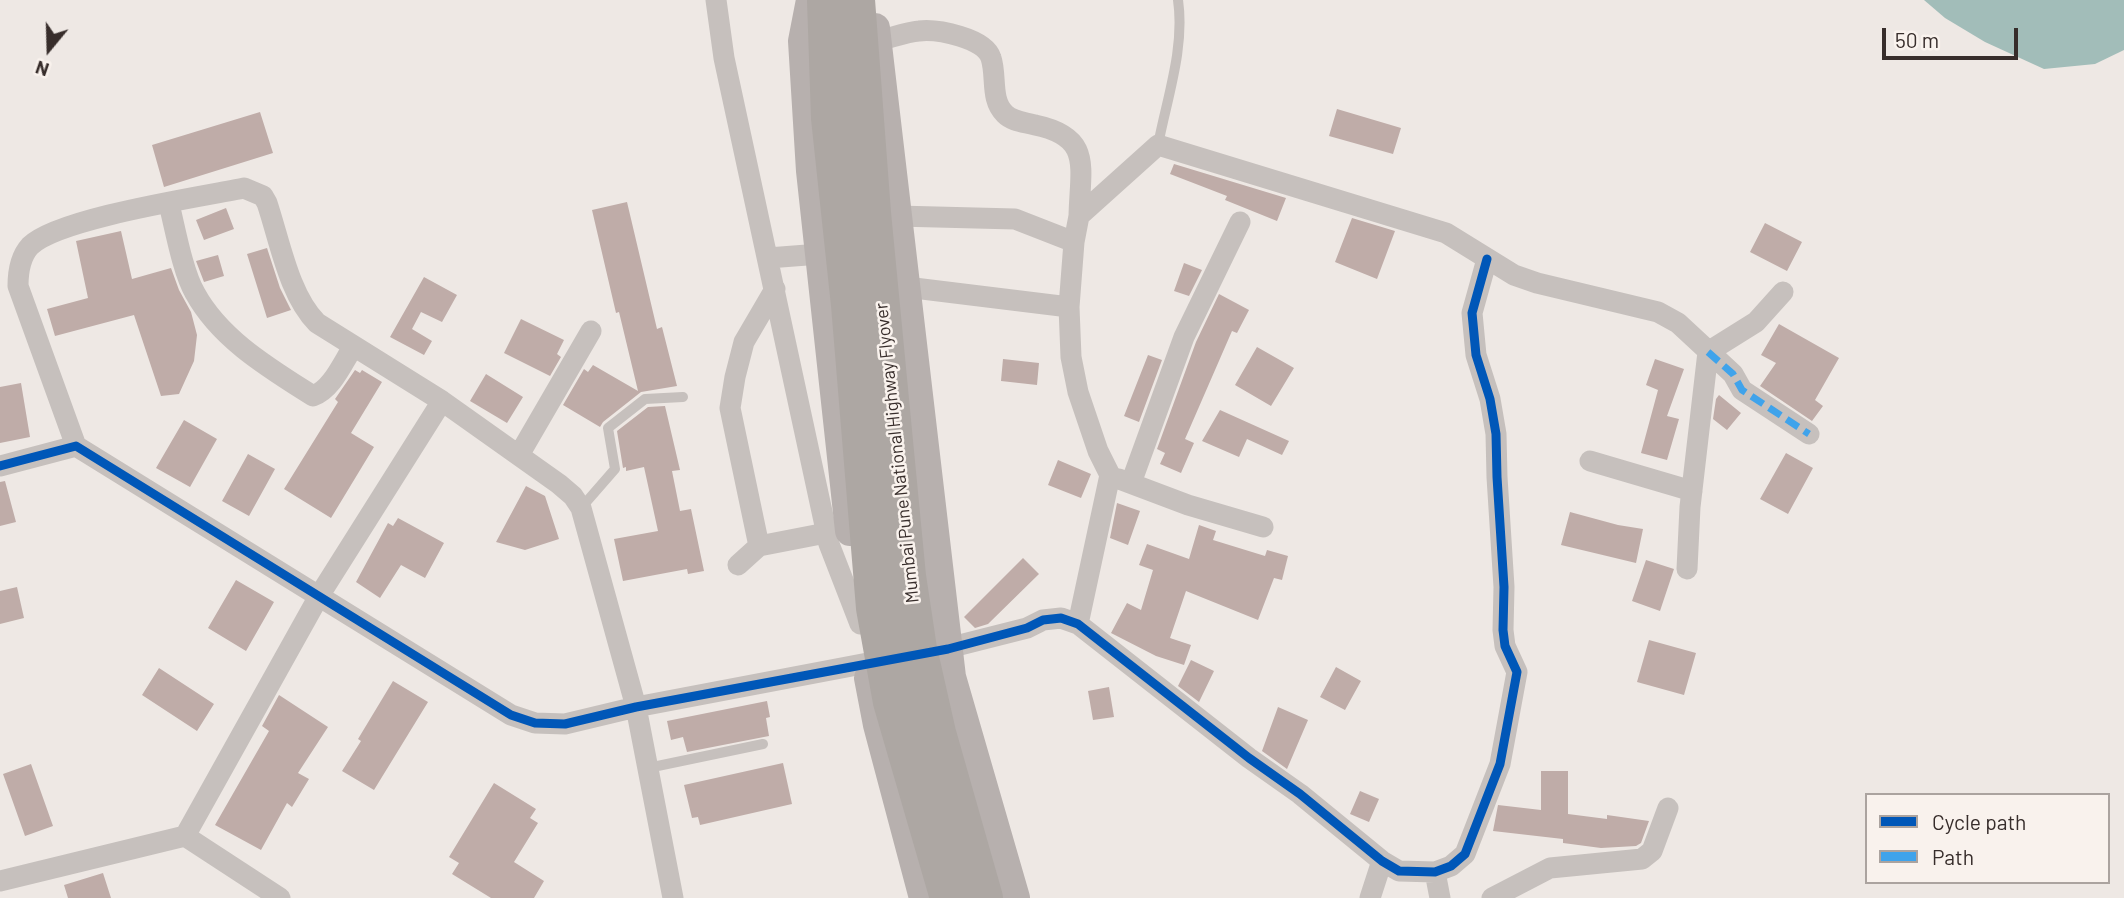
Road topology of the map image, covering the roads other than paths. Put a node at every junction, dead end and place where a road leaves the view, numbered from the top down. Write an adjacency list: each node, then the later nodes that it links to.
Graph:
1 (716, 0): 15 (street)
2 (811, 0): 14 (main road)
3 (826, 0): 59 (highway, Mumbai Pune National Highway Flyover, bridge)
4 (856, 0): 54 (highway, Mumbai Pune National Highway Flyover, bridge)
5 (870, 0): 7 (main road)
6 (1178, 0): 8 (lane)
7 (877, 41): 10 (main road); 11 (street)
8 (1158, 145): 11 (street); 16 (street)
9 (169, 204): 22 (street); 22 (street); 27 (street)
10 (897, 216): 13 (street); 17 (main road)
11 (1079, 216): 13 (street)
12 (1240, 222): 32 (street)
13 (1074, 242): 20 (street)
14 (820, 254): 15 (street); 41 (main road)
15 (768, 258): 18 (street)
16 (1487, 259): 23 (street); 51 (street)
17 (906, 286): 20 (street); 43 (main road)
18 (775, 289): 36 (street); 37 (street)
19 (1783, 292): 23 (street)
20 (1069, 307): 31 (street)
21 (591, 331): 28 (street)
22 (353, 347): 25 (street)
23 (1708, 352): 26 (street); 33 (street)
24 (683, 397): 34 (lane)
25 (442, 401): 28 (street); 40 (street)
26 (1810, 434)
27 (76, 446): 30 (street); 40 (street)
28 (519, 456): 34 (street)
29 (1590, 461): 33 (street)
30 (0, 466)
31 (1110, 475): 32 (street); 42 (street)
32 (1131, 484): 35 (street)
33 (1692, 491): 39 (street)
34 (581, 509): 45 (street)
35 (1263, 527)
36 (827, 533): 37 (street); 41 (street)
37 (760, 546): 38 (street)
38 (737, 565)
39 (1687, 569)
40 (319, 596): 45 (street); 49 (street)
41 (860, 624): 44 (main road)
42 (1078, 624): 43 (street); 50 (street)
43 (948, 649): 44 (street); 54 (main road)
44 (866, 662): 45 (street); 58 (main road)
45 (636, 707): 47 (street)
46 (763, 744): 47 (lane)
47 (648, 768): 57 (street)
48 (1668, 808): 62 (street)
49 (185, 836): 52 (street); 56 (street)
50 (1382, 861): 51 (street); 60 (street)
51 (1435, 872): 61 (street)
52 (0, 881)
53 (0, 891): 55 (street)
54 (1011, 896)
55 (2, 898)
56 (280, 898)
57 (673, 898)
58 (924, 898)
59 (948, 898)
60 (1370, 898)
61 (1440, 898)
62 (1492, 898)

